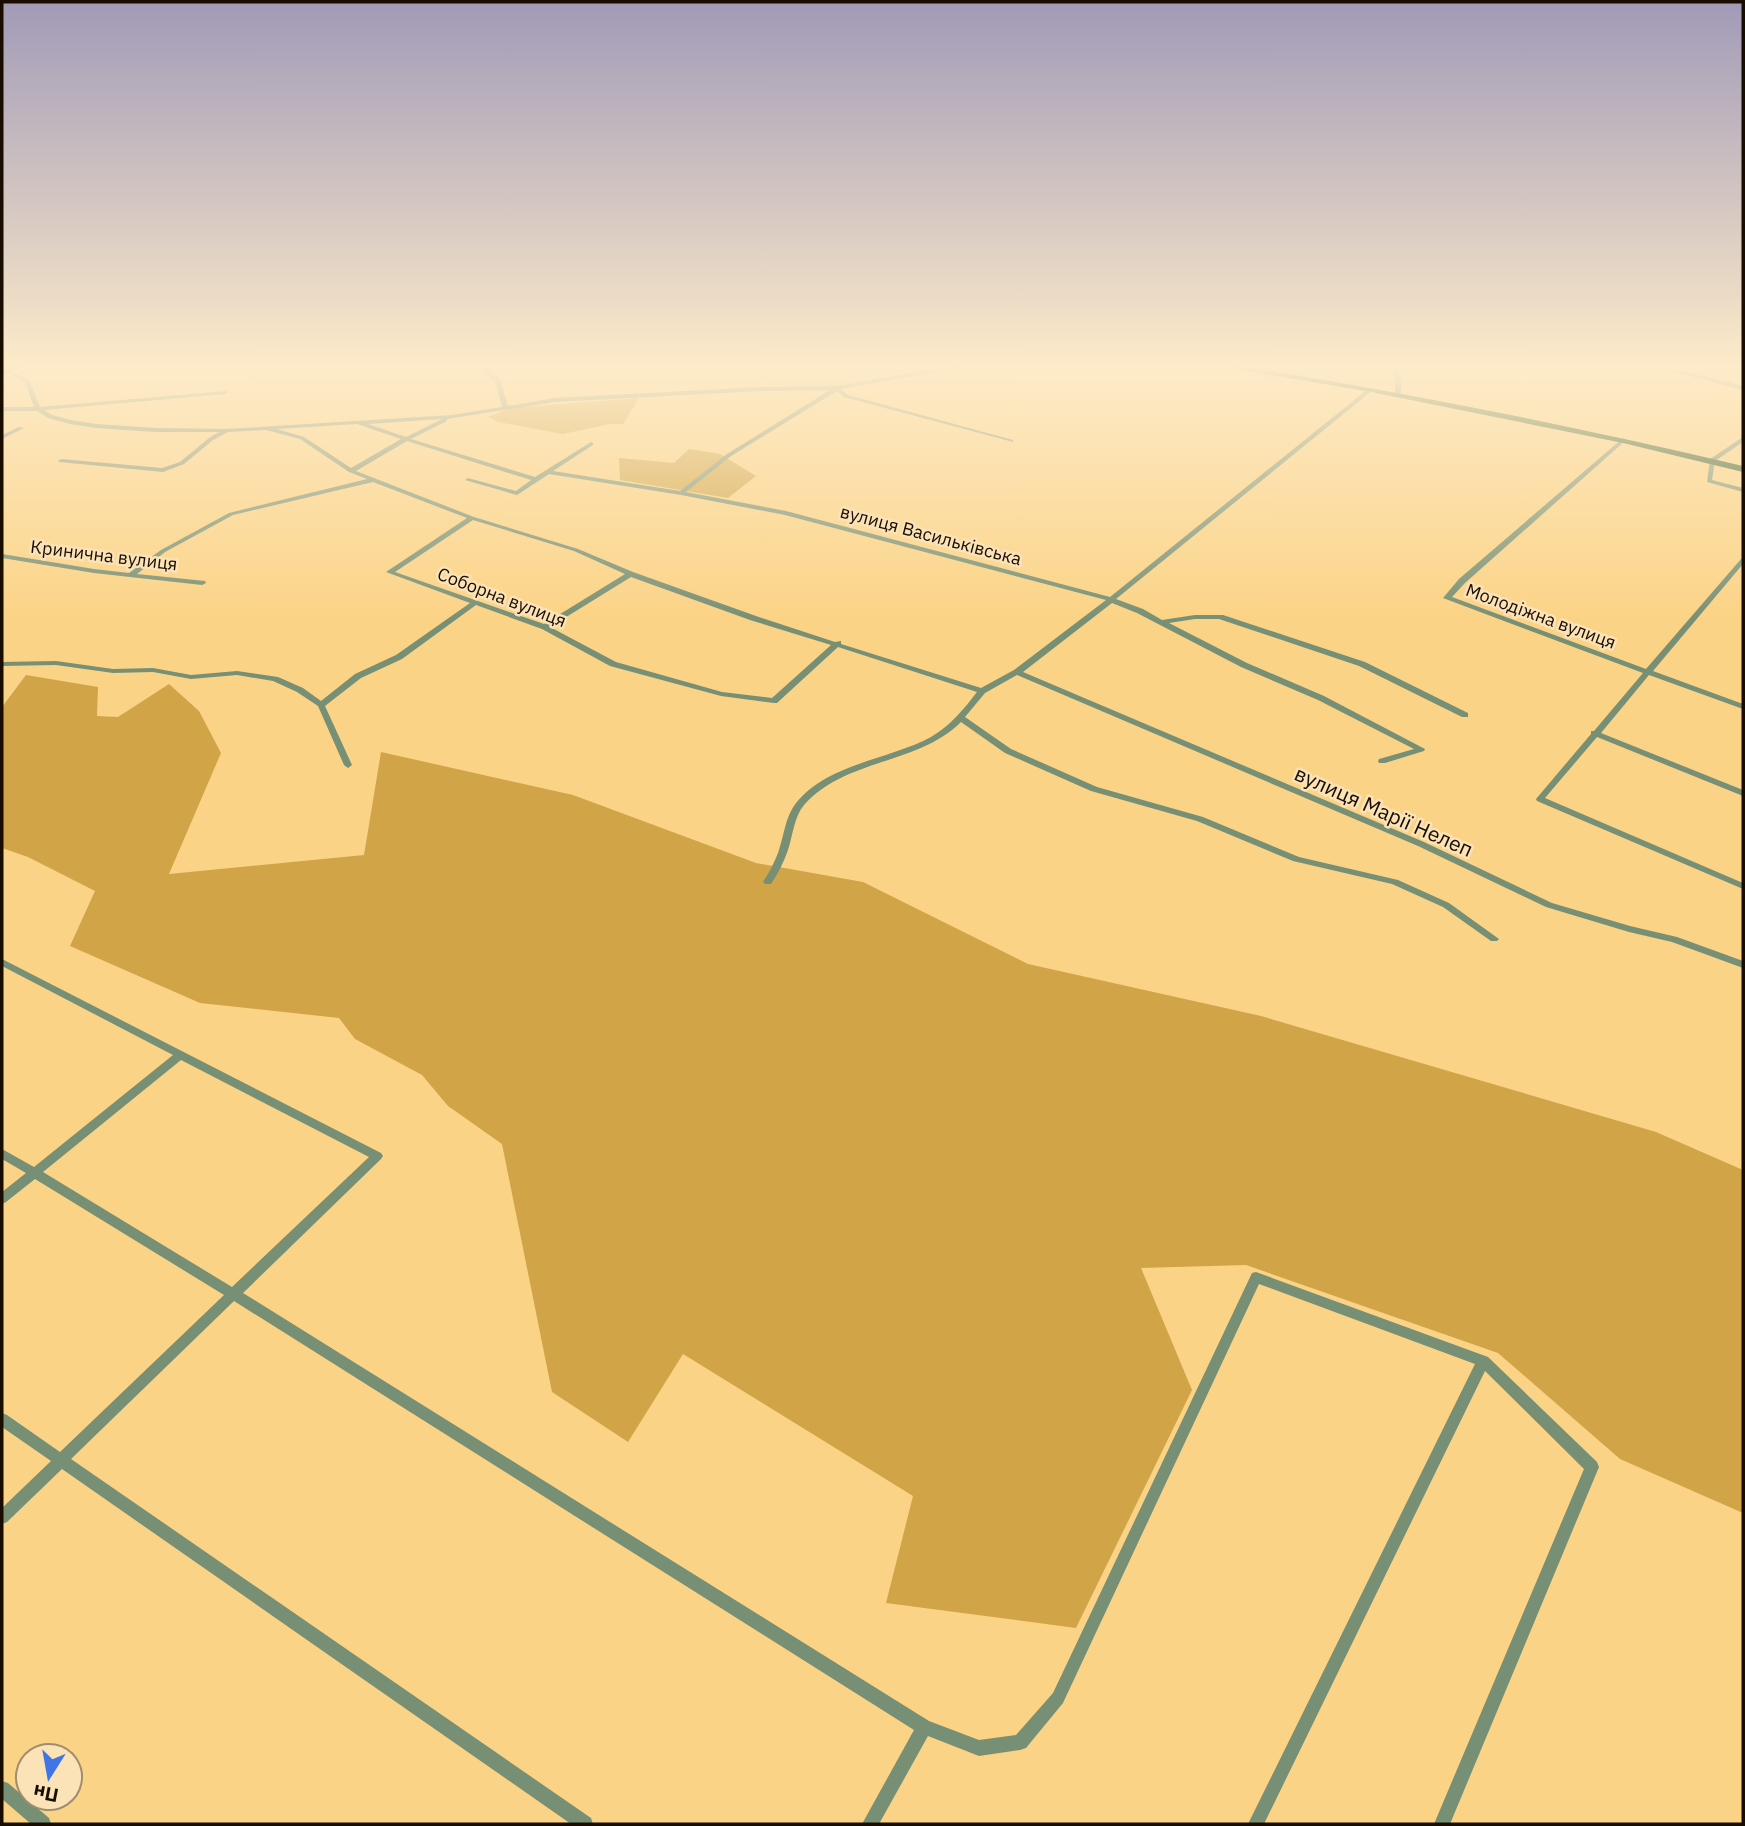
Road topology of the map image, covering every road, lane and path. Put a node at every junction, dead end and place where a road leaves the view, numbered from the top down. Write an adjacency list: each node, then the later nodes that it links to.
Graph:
1 (197, 450): 12 (street)
2 (320, 450): 14 (street)
3 (387, 450): 14 (street)
4 (442, 450): 18 (street)
5 (582, 450): 15 (street)
6 (737, 450): 20 (street)
7 (1295, 450): 27 (street)
8 (1611, 450): 34 (street, Молодіжна вулиця)
9 (1668, 450): 11 (main road)
10 (1726, 450): 11 (street)
11 (1712, 460): 13 (main road); 19 (street)
12 (61, 461)
13 (1743, 469)
14 (351, 471): 16 (street)
15 (550, 472): 18 (street); 20 (street, вулиця Васильківська)
16 (373, 480): 21 (street); 25 (street)
17 (468, 480): 18 (street)
18 (536, 480)
19 (1743, 490)
20 (681, 494): 27 (street, вулиця Васильківська)
21 (472, 518): 24 (street); 28 (street, Соборна вулиця)
22 (2, 556): 25 (street, Кринична вулиця)
23 (1743, 560): 34 (street)
24 (630, 574): 30 (street); 31 (street)
25 (131, 575): 26 (street, Кринична вулиця)
26 (202, 583)
27 (1109, 599): 29 (street, вулиця Васильківська); 33 (street)
28 (476, 602): 30 (street, Соборна вулиця); 36 (street)
29 (1162, 622): 38 (street); 41 (street, вулиця Васильківська)
30 (545, 627): 31 (street, Соборна вулиця)
31 (838, 643): 35 (street)
32 (2, 664): 36 (street)
33 (1017, 672): 35 (street); 48 (street, вулиця Марії Нелеп)
34 (1649, 672): 37 (street); 40 (street)
35 (982, 691): 39 (street)
36 (321, 705): 42 (street)
37 (1743, 707)
38 (1465, 715)
39 (961, 718): 44 (street); 46 (street)
40 (1594, 733): 43 (street); 45 (street)
41 (1382, 761)
42 (348, 765)
43 (1743, 793)
44 (768, 883)
45 (1743, 886)
46 (1494, 939)
47 (2, 962): 49 (street)
48 (1743, 965)
49 (181, 1054): 51 (street); 53 (street)
50 (2, 1153): 51 (street)
51 (34, 1173): 52 (street); 53 (street)
52 (2, 1199)
53 (233, 1294): 56 (street); 58 (street)
54 (1483, 1361): 58 (street); 63 (street); 64 (street)
55 (2, 1419): 56 (street)
56 (62, 1460): 57 (street); 61 (street)
57 (2, 1517)
58 (924, 1727): 62 (street)
59 (2, 1789): 60 (street)
60 (43, 1824)
61 (585, 1824)
62 (870, 1824)
63 (1256, 1824)
64 (1442, 1824)

